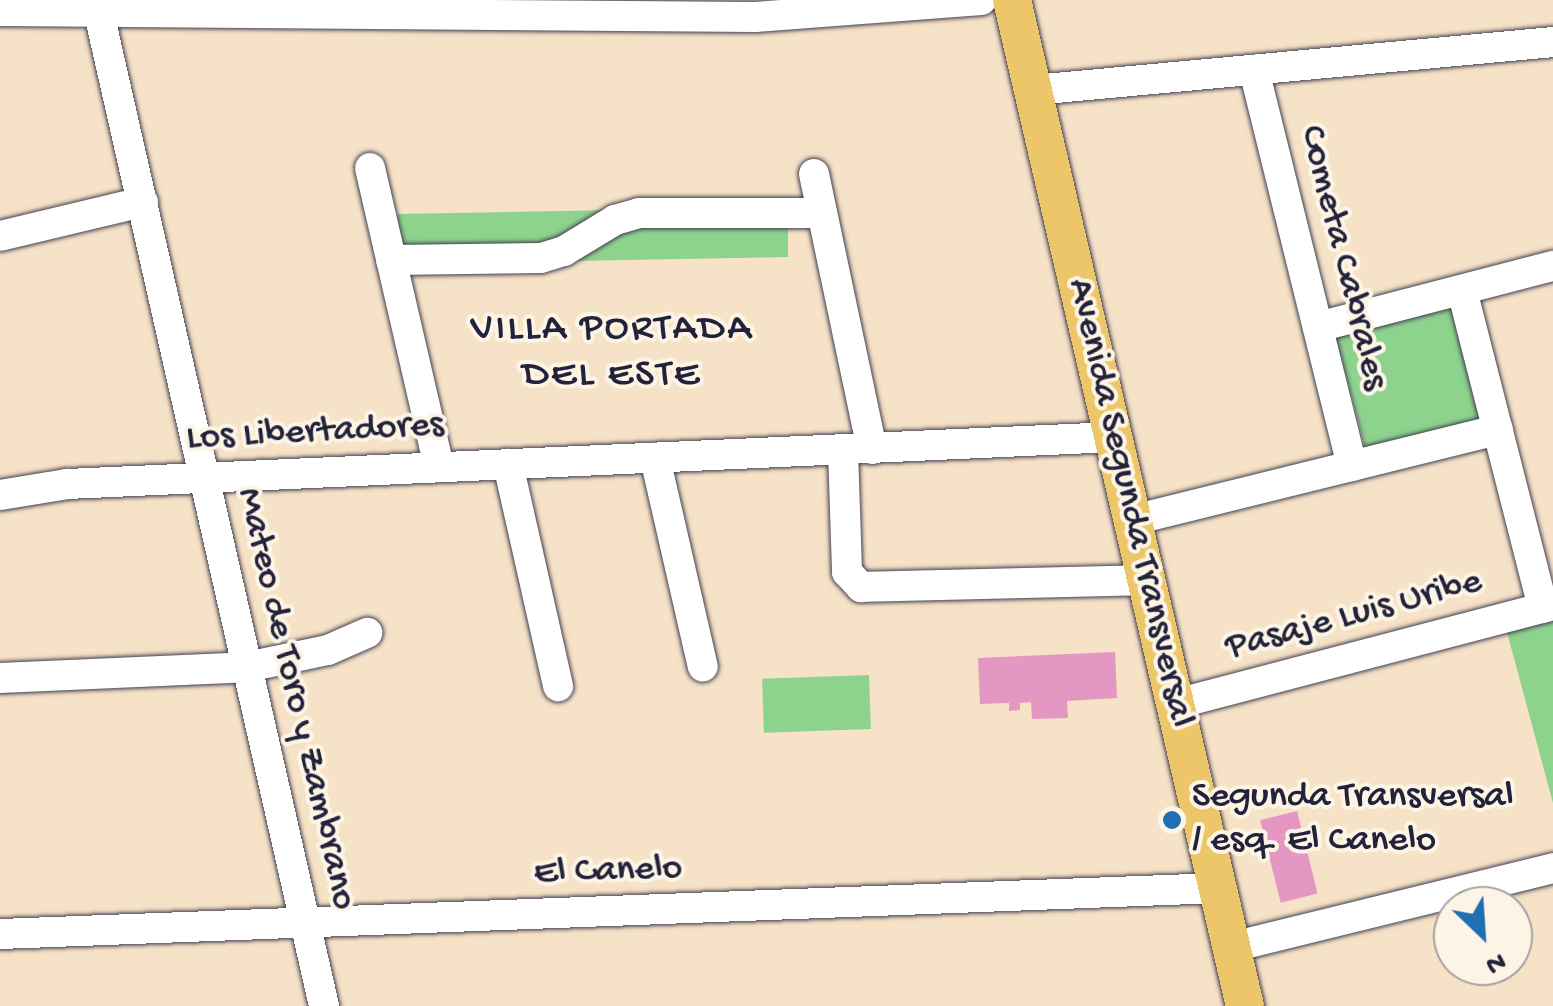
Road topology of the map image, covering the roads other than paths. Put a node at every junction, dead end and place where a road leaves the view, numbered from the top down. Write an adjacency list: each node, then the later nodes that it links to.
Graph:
1 (982, 0): 5 (street)
2 (1012, 0): 9 (main road, Avenida Segunda Transversal)
3 (98, 5): 4 (street); 6 (street); 12 (street, Mateo de Toro y Zambrano)
4 (300, 7): 5 (street)
5 (791, 8)
6 (0, 11)
7 (1553, 42): 8 (street)
8 (1254, 70): 9 (street); 18 (street, Cometa Cabrales)
9 (1034, 90): 20 (main road, Avenida Segunda Transversal)
10 (370, 168): 15 (street)
11 (814, 174): 13 (street)
12 (143, 202): 14 (street); 26 (street, Mateo de Toro y Zambrano)
13 (822, 214): 15 (street); 21 (street)
14 (0, 236)
15 (391, 260): 25 (street)
16 (1553, 266): 17 (street)
17 (1462, 290): 18 (street); 19 (street)
18 (1318, 326): 24 (street, Cometa Cabrales)
19 (1498, 430): 24 (street); 30 (street)
20 (1114, 437): 21 (street, Los Libertadores); 28 (main road, Avenida Segunda Transversal)
21 (857, 450): 22 (street, Los Libertadores); 29 (street)
22 (655, 458): 23 (street, Los Libertadores); 33 (street)
23 (508, 464): 25 (street, Los Libertadores); 35 (street)
24 (1352, 466): 28 (street)
25 (439, 467): 26 (street, Los Libertadores)
26 (203, 478): 27 (street, Los Libertadores); 32 (street, Mateo de Toro y Zambrano)
27 (0, 495)
28 (1134, 520): 29 (main road, Avenida Segunda Transversal)
29 (1147, 580): 36 (main road, Avenida Segunda Transversal)
30 (1548, 607): 36 (street, Pasaje Luis Uribe)
31 (368, 633): 32 (street)
32 (247, 667): 34 (street); 39 (street, Mateo de Toro y Zambrano)
33 (703, 667)
34 (0, 678)
35 (558, 686)
36 (1176, 704): 38 (main road, Avenida Segunda Transversal)
37 (1553, 868): 41 (street)
38 (1219, 888): 39 (street, El Canelo); 41 (main road, Avenida Segunda Transversal)
39 (305, 923): 40 (street, El Canelo); 42 (street, Mateo de Toro y Zambrano)
40 (0, 934)
41 (1232, 948): 43 (main road, Avenida Segunda Transversal)
42 (324, 1006)
43 (1245, 1006)

